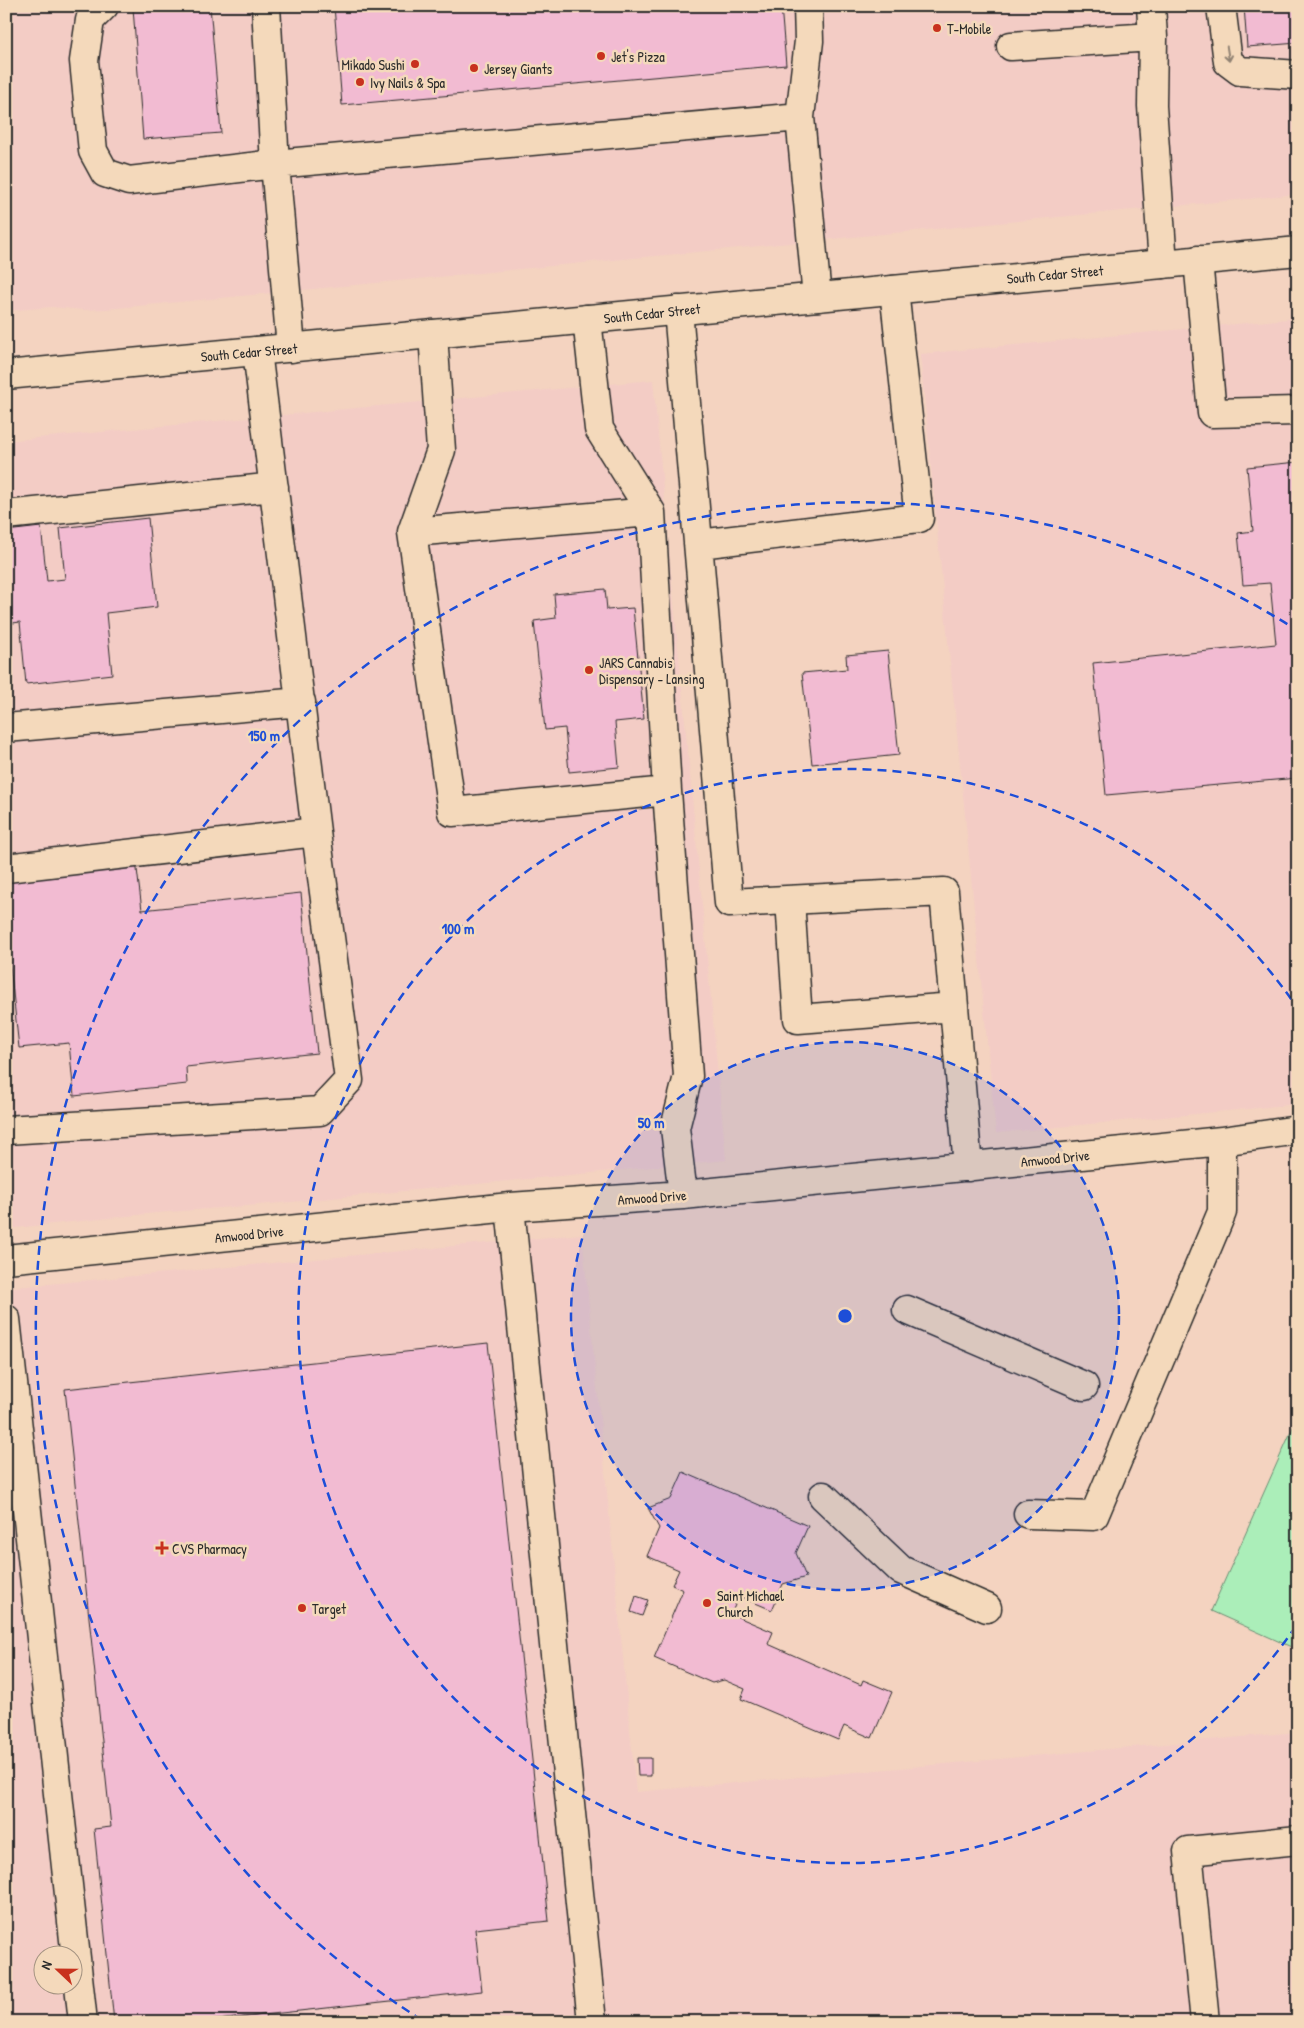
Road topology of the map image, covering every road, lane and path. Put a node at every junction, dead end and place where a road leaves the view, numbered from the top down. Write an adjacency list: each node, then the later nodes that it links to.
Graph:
1 (104, 6): 10 (main road)
2 (266, 6): 10 (main road)
3 (808, 6): 9 (main road)
4 (1151, 6): 6 (main road)
5 (1221, 6): 8 (main road, one-way to 8)
6 (1153, 37): 7 (main road); 13 (main road)
7 (1011, 46)
8 (1298, 76)
9 (800, 117): 10 (main road); 15 (main road)
10 (275, 164): 19 (main road)
11 (1298, 251): 12 (main road, South Cedar Street)
12 (1198, 260): 13 (main road, South Cedar Street); 22 (main road)
13 (1162, 264): 14 (main road, South Cedar Street)
14 (894, 290): 15 (main road, South Cedar Street); 27 (main road)
15 (816, 297): 16 (main road, South Cedar Street)
16 (678, 310): 17 (main road, South Cedar Street); 27 (main road)
17 (587, 319): 18 (main road, South Cedar Street); 24 (main road)
18 (433, 334): 19 (main road, South Cedar Street); 26 (main road)
19 (291, 348): 20 (main road, South Cedar Street)
20 (256, 351): 21 (main road, South Cedar Street); 23 (main road)
21 (6, 375)
22 (1298, 411)
23 (274, 487): 25 (main road); 28 (main road)
24 (651, 512): 26 (main road); 30 (main road)
25 (6, 515)
26 (412, 532): 30 (main road)
27 (698, 544): 33 (main road)
28 (301, 702): 29 (main road); 31 (main road)
29 (6, 728)
30 (667, 791): 39 (main road)
31 (316, 832): 32 (main road); 35 (main road)
32 (6, 868)
33 (790, 900): 34 (main road); 34 (main road)
34 (954, 1007): 38 (main road)
35 (6, 1130)
36 (1298, 1130): 37 (main road, Amwood Drive)
37 (1222, 1141): 38 (main road, Amwood Drive); 46 (main road)
38 (968, 1167): 39 (main road, Amwood Drive)
39 (683, 1195): 40 (main road, Amwood Drive)
40 (510, 1207): 41 (main road, Amwood Drive); 50 (main road)
41 (6, 1258)
42 (907, 1310): 44 (main road)
43 (6, 1319): 49 (main road)
44 (1084, 1386)
45 (823, 1496): 47 (main road)
46 (1028, 1514)
47 (988, 1608)
48 (1298, 1840): 51 (main road)
49 (83, 2022)
50 (592, 2022)
51 (1205, 2022)

